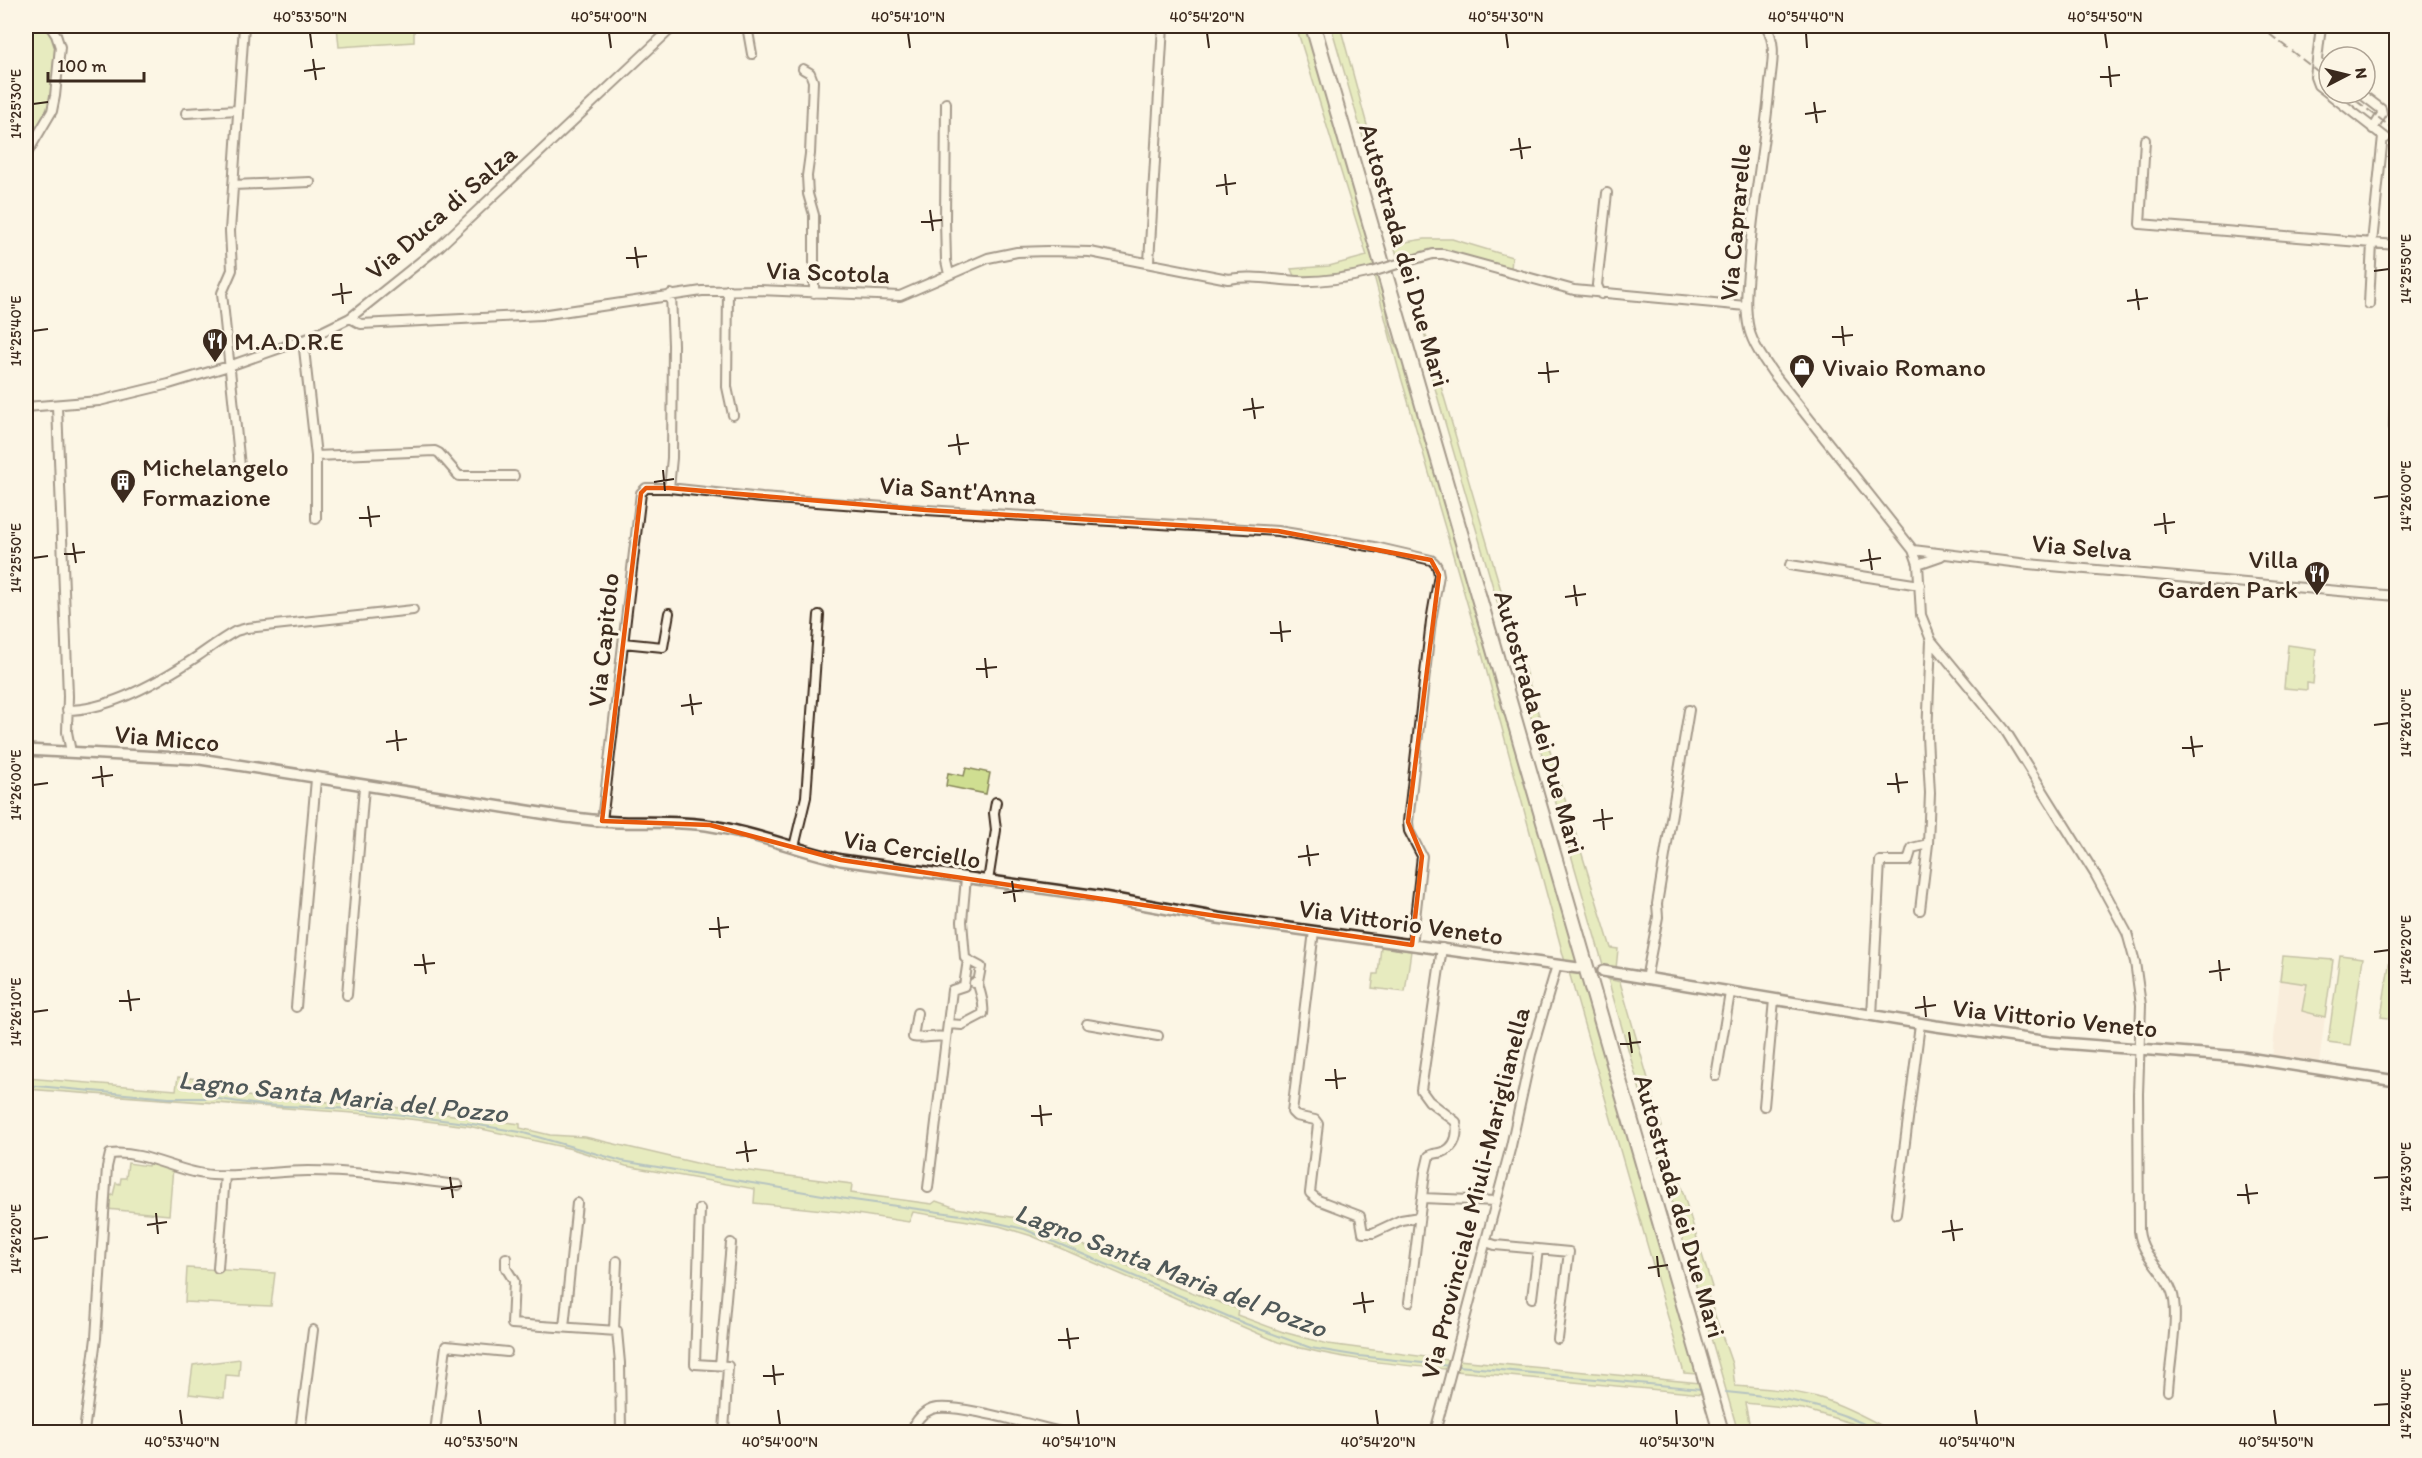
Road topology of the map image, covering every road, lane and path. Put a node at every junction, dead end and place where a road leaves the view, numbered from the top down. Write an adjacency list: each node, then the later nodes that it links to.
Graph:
1 (50, 26): 22 (street)
2 (244, 26): 18 (street)
3 (674, 26): 36 (street, Via Duca di Salza)
4 (747, 26): 11 (street)
5 (1163, 26): 28 (street)
6 (1313, 26): 131 (highway, Autostrada dei Due Mari)
7 (1322, 26): 132 (highway, Autostrada dei Due Mari)
8 (1766, 26): 35 (street, Via Caprarelle)
9 (2321, 26): 10 (street)
10 (2319, 45)
11 (752, 54)
12 (2317, 62): 14 (street)
13 (803, 69): 31 (street)
14 (2317, 82)
15 (946, 103): 29 (street)
16 (2343, 105): 20 (street)
17 (2376, 105): 20 (street)
18 (238, 110): 19 (street); 24 (street)
19 (186, 112)
20 (2373, 129): 26 (street)
21 (2145, 140): 26 (street)
22 (26, 155)
23 (310, 182): 24 (street)
24 (233, 185): 38 (street)
25 (1607, 193): 33 (street)
26 (2372, 243): 27 (street); 34 (street)
27 (2397, 245)
28 (1149, 262): 29 (street, Via Scotola); 33 (street, Via Scotola, bridge)
29 (949, 274): 31 (street, Via Scotola)
30 (728, 290): 31 (street, Via Scotola); 32 (street, Via Scotola); 42 (street)
31 (814, 293)
32 (671, 294): 36 (street, Via Scotola); 47 (street)
33 (1601, 294): 35 (street, Via Scotola)
34 (2369, 304)
35 (1746, 306): 49 (street, Via Caprarelle)
36 (350, 318): 37 (street, Via Duca di Salza)
37 (303, 340): 38 (street, Via Duca di Salza); 44 (street)
38 (229, 366): 40 (street, Via Duca di Salza); 45 (street)
39 (2397, 379): 43 (street)
40 (57, 406): 41 (street, Via Duca di Salza); 60 (street)
41 (26, 407)
42 (733, 415)
43 (2394, 427)
44 (316, 456): 46 (street); 48 (street)
45 (240, 466)
46 (514, 476)
47 (669, 488): 59 (street, Via Capitolo); 75 (street, Via Sant'Anna)
48 (316, 519)
49 (1913, 550): 50 (street, Via Selva); 51 (street, Via Caprarelle)
50 (1943, 555): 51 (street, Via Selva); 54 (street, Via Selva)
51 (1918, 564): 53 (street, Via Caprarelle)
52 (1790, 565): 53 (street)
53 (1920, 585): 58 (street, Via Caprarelle)
54 (2397, 596)
55 (413, 610): 60 (street)
56 (669, 613): 59 (street)
57 (819, 615): 69 (street)
58 (1930, 640): 68 (street); 95 (street)
59 (623, 643): 67 (street, Via Capitolo)
60 (67, 710): 63 (street)
61 (1689, 710): 81 (street)
62 (26, 750): 63 (street, Via Micco)
63 (71, 752): 64 (street, Via Micco)
64 (316, 779): 65 (street, Via Micco); 87 (street)
65 (364, 787): 67 (street, Via Micco); 85 (street)
66 (996, 802): 71 (street)
67 (602, 821): 69 (street, Via Cerciello)
68 (1928, 844): 72 (street); 89 (street)
69 (794, 847): 70 (street, Via Cerciello)
70 (966, 878): 71 (street, Via Cerciello); 77 (street)
71 (988, 881): 73 (street, Via Cerciello)
72 (1920, 910)
73 (1218, 918): 74 (street, Via Vittorio Veneto)
74 (1314, 931): 75 (street, Via Vittorio Veneto); 107 (street)
75 (1412, 945): 76 (street, Via Vittorio Veneto)
76 (1442, 948): 78 (street, Via Vittorio Veneto); 102 (street)
77 (968, 960): 82 (street); 83 (street)
78 (1557, 965): 79 (street, Via Vittorio Veneto); 103 (street, Via Provinciale Miuli-Mariglianella)
79 (1578, 968)
80 (1603, 971): 81 (street, Via Vittorio Veneto)
81 (1646, 979): 84 (street, Via Vittorio Veneto)
82 (965, 981): 83 (street); 90 (street)
83 (978, 983): 90 (street)
84 (1730, 993): 86 (street, Via Vittorio Veneto); 96 (street)
85 (346, 995)
86 (1774, 1000): 89 (street, Via Vittorio Veneto); 98 (street)
87 (296, 1007)
88 (917, 1013): 94 (street)
89 (1872, 1016): 92 (street, Via Vittorio Veneto)
90 (948, 1024): 94 (street)
91 (1087, 1024): 93 (street)
92 (1920, 1024): 95 (street, Via Vittorio Veneto); 106 (street)
93 (1158, 1036)
94 (946, 1037): 101 (street)
95 (2139, 1050): 97 (street, Via Vittorio Veneto); 122 (street)
96 (1716, 1076)
97 (2397, 1081)
98 (1764, 1106)
99 (225, 1175): 100 (street); 113 (street); 123 (street)
100 (458, 1185)
101 (928, 1188)
102 (1422, 1198): 103 (street); 107 (street)
103 (1496, 1202): 108 (street, Via Provinciale Miuli-Mariglianella)
104 (577, 1203): 116 (street)
105 (700, 1209): 121 (street)
106 (1896, 1214)
107 (1419, 1217): 115 (street)
108 (1486, 1242): 110 (street); 130 (street, Via Provinciale Miuli-Mariglianella)
109 (731, 1243): 121 (street)
110 (1538, 1249): 114 (street); 119 (street)
111 (506, 1258): 116 (street)
112 (617, 1261): 118 (street)
113 (218, 1268)
114 (1532, 1298)
115 (1409, 1302)
116 (564, 1328): 118 (street)
117 (313, 1330): 124 (street)
118 (614, 1330): 126 (street)
119 (1558, 1339)
120 (507, 1352): 125 (street)
121 (720, 1365): 127 (street)
122 (2168, 1391)
123 (84, 1432)
124 (300, 1432)
125 (435, 1432)
126 (621, 1432)
127 (724, 1432)
128 (911, 1432): 129 (street)
129 (1060, 1432)
130 (1435, 1432)
131 (1720, 1432)
132 (1730, 1432)

